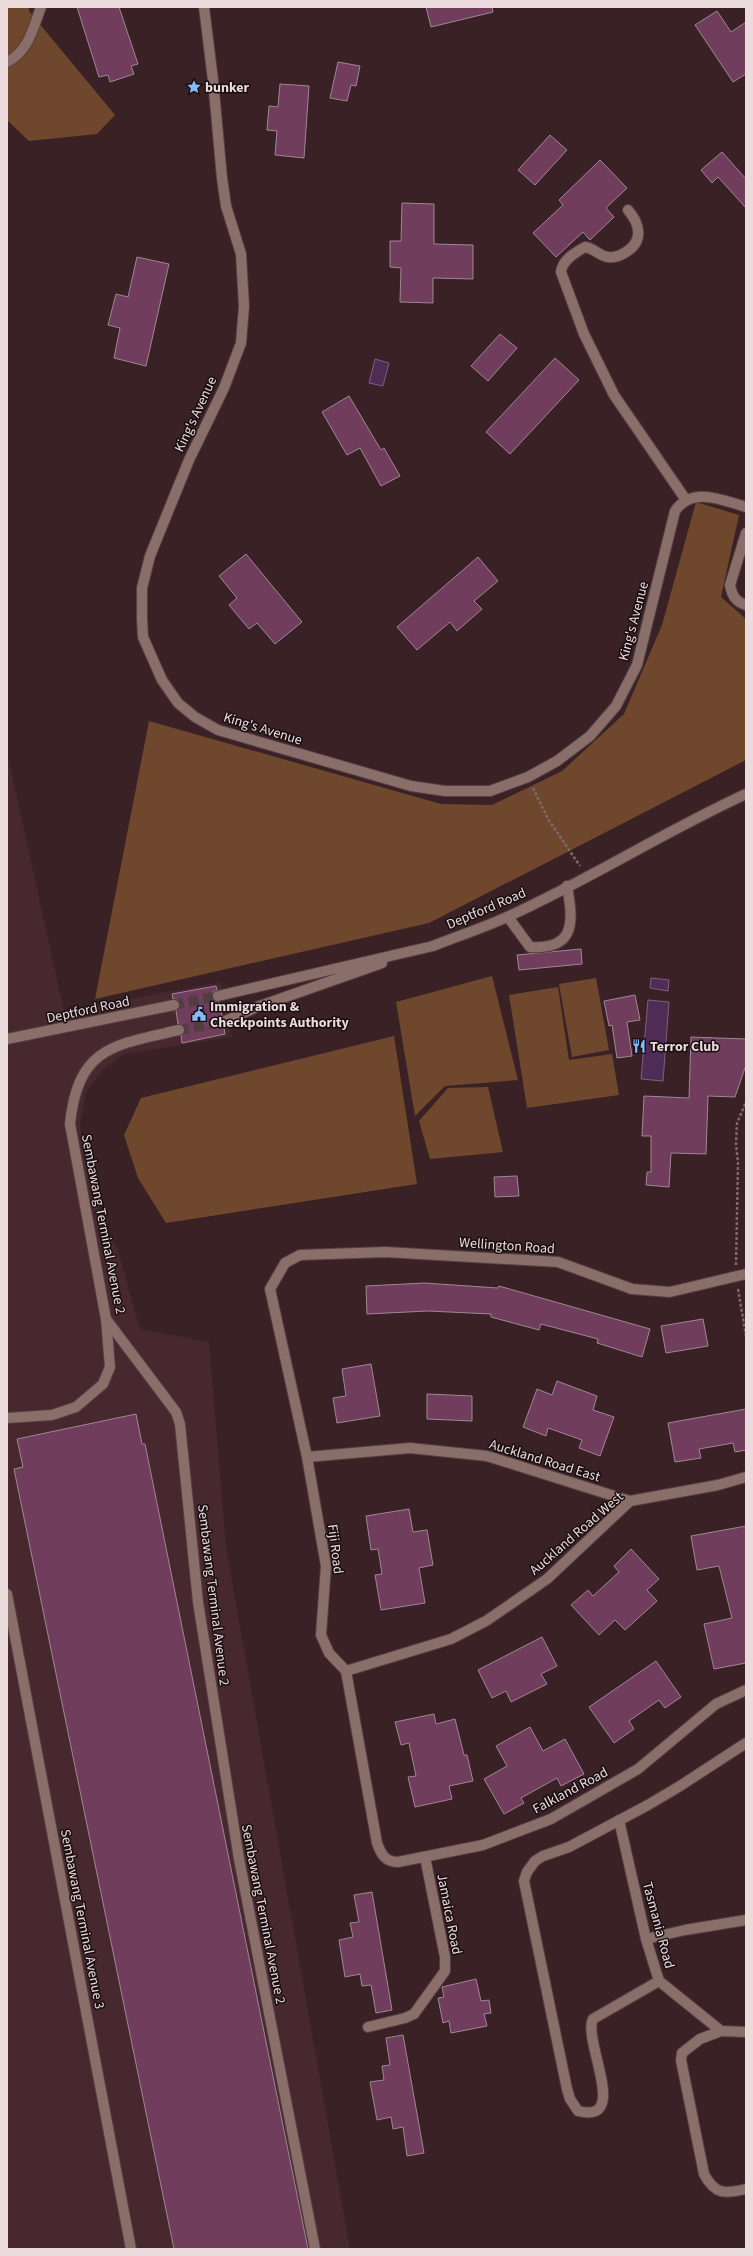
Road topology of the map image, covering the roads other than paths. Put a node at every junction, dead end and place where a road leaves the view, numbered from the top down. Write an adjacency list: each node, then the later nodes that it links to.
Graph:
1 (40, 7): 3 (street)
2 (204, 7): 5 (street, King's Avenue)
3 (7, 62)
4 (628, 210): 5 (street)
5 (686, 500): 6 (street)
6 (746, 507)
7 (746, 533): 8 (street)
8 (746, 605)
9 (746, 794): 10 (street, Deptford Road)
10 (567, 886): 11 (street, Deptford Road); 11 (street)
11 (508, 917): 12 (street, Deptford Road)
12 (437, 944): 13 (street, Deptford Road); 15 (street)
13 (218, 996)
14 (174, 1004): 17 (street, Deptford Road)
15 (223, 1022)
16 (179, 1030): 20 (street, Sembawang Terminal Avenue 2)
17 (7, 1039)
18 (285, 1263): 19 (street, Wellington Road); 22 (street, Fiji Road)
19 (746, 1274)
20 (106, 1319): 21 (street); 39 (street, Sembawang Terminal Avenue 2)
21 (7, 1418)
22 (307, 1458): 24 (street, Auckland Road East); 26 (street, Fiji Road)
23 (746, 1476): 24 (street, Auckland Road West)
24 (630, 1501): 26 (street, Auckland Road West)
25 (7, 1594): 38 (street, Sembawang Terminal Avenue 3)
26 (346, 1671): 30 (street, Falkland Road)
27 (746, 1690): 30 (street, Falkland Road)
28 (746, 1743): 29 (street)
29 (619, 1820): 32 (street, Tasmania Road); 33 (street)
30 (425, 1857): 34 (street, Jamaica Road)
31 (746, 1920): 32 (street)
32 (646, 1939): 33 (street, Tasmania Road)
33 (659, 1981): 35 (street, Tasmania Road)
34 (368, 2027)
35 (721, 2031): 36 (street); 37 (street)
36 (746, 2032)
37 (746, 2189)
38 (131, 2249)
39 (315, 2249)

